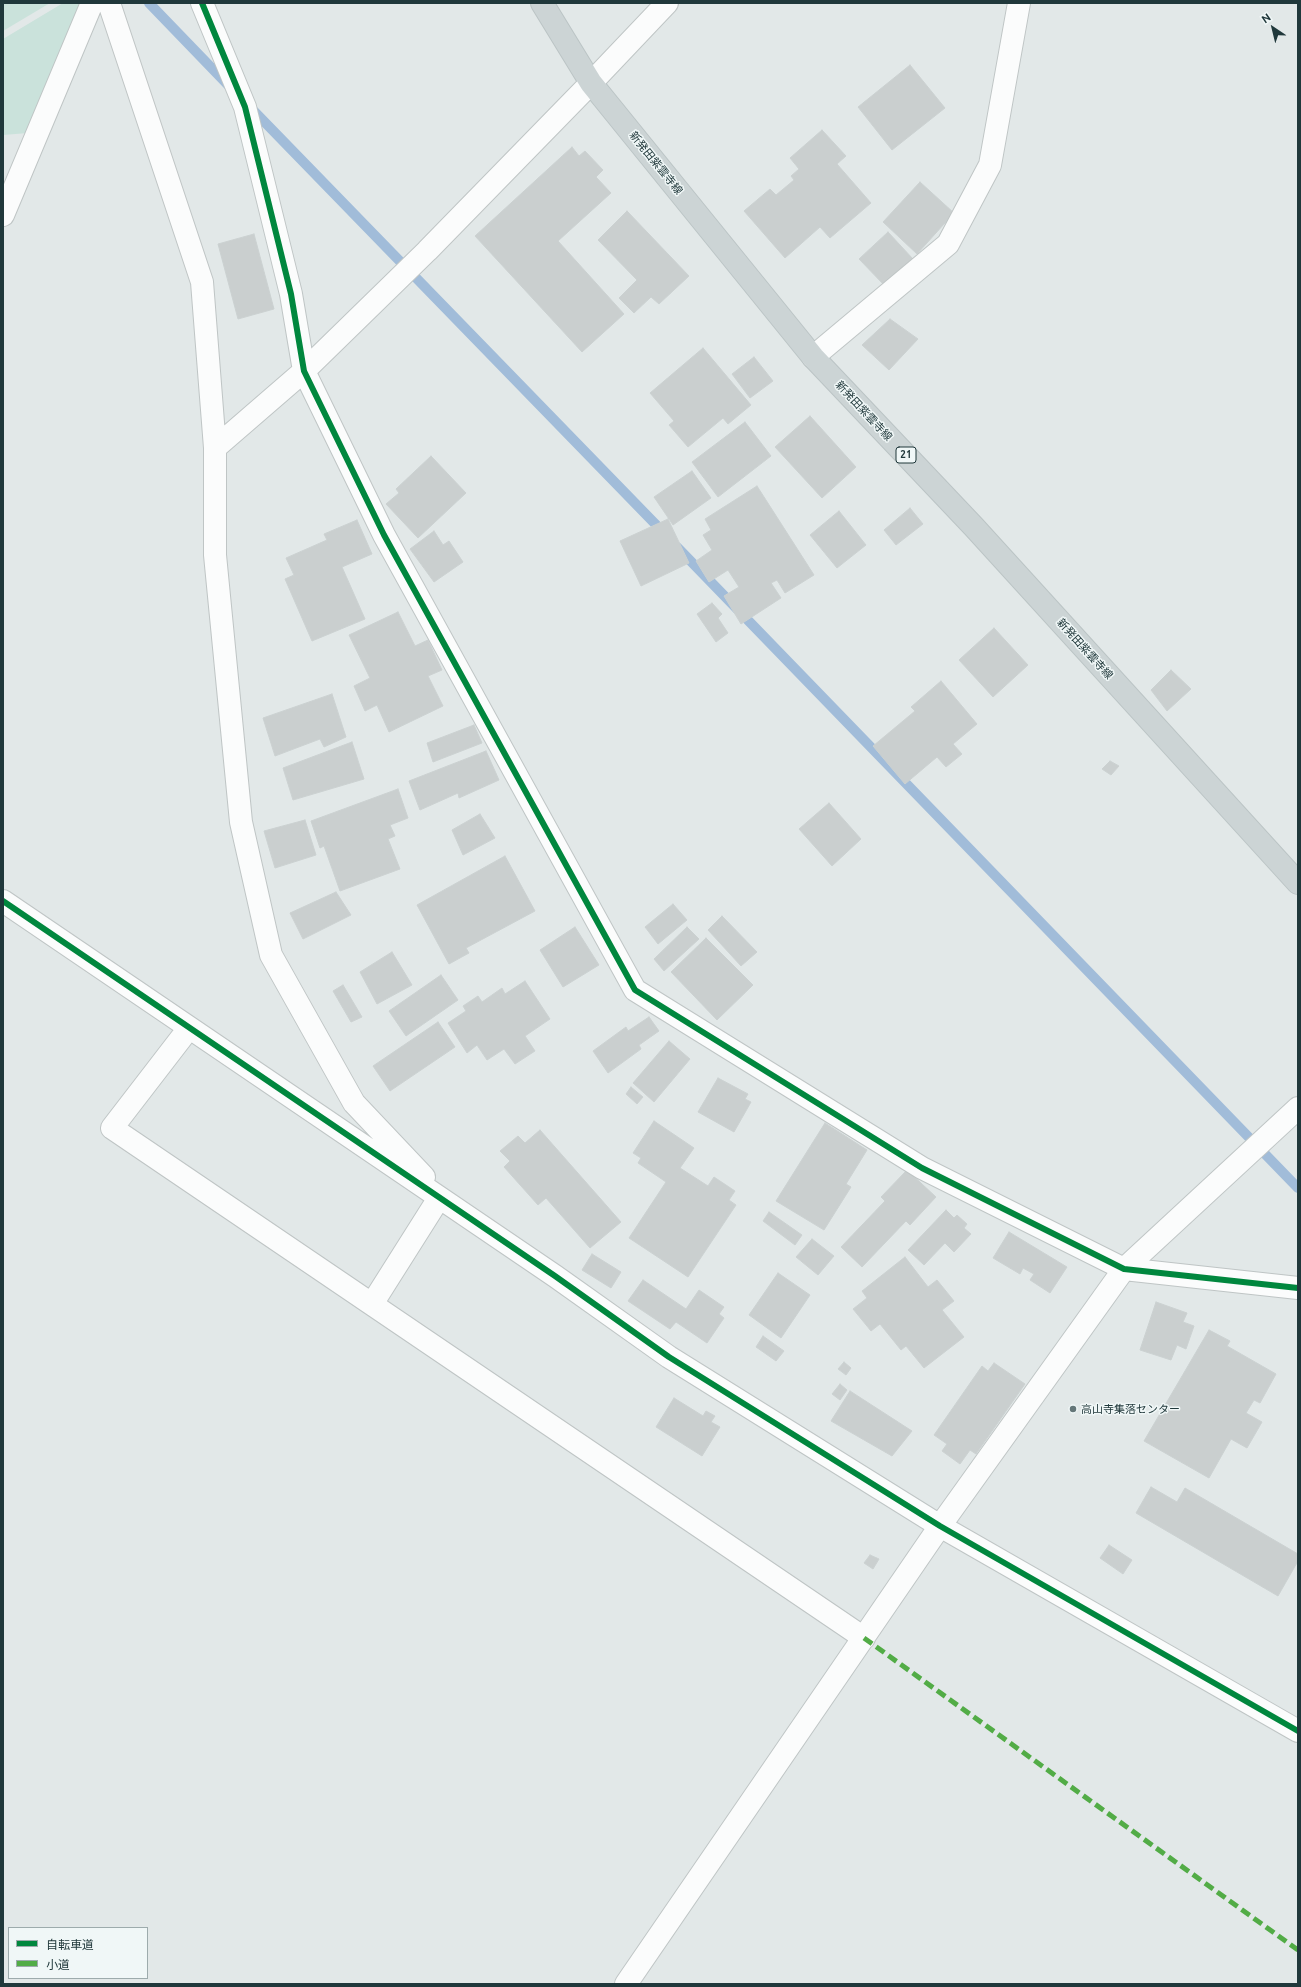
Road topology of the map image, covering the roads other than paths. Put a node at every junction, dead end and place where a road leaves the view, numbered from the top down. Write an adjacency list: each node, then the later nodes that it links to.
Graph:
1 (92, 3): 8 (street)
2 (109, 3): 11 (street)
3 (202, 3): 10 (street)
4 (542, 3): 7 (main road, 新発田紫雲寺線 / 21)
5 (667, 3): 7 (street)
6 (1019, 3): 9 (street)
7 (591, 84): 9 (main road, 新発田紫雲寺線 / 21); 10 (street)
8 (3, 215)
9 (813, 357): 12 (main road, 新発田紫雲寺線 / 21)
10 (304, 371): 11 (street); 17 (street)
11 (215, 448): 16 (street)
12 (1298, 884)
13 (3, 902): 14 (street)
14 (189, 1028): 16 (street); 19 (street)
15 (1298, 1108): 17 (street)
16 (446, 1203): 19 (street); 20 (street)
17 (1124, 1269): 18 (street); 20 (street)
18 (1298, 1288)
19 (372, 1304): 21 (street)
20 (940, 1526): 21 (street); 22 (street)
21 (864, 1638): 23 (street)
22 (1298, 1731)
23 (626, 1984)

